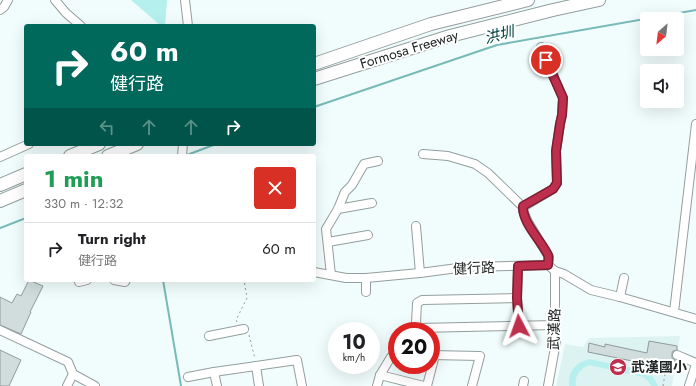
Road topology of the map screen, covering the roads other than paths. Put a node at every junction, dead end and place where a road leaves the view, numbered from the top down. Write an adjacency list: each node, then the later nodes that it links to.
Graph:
1 (8, 0): 6 (street)
2 (55, 0): 7 (street)
3 (185, 0): 8 (street)
4 (528, 0): 10 (highway, Formosa Freeway)
5 (599, 0): 11 (highway, Formosa Freeway)
6 (0, 10)
7 (80, 24)
8 (188, 24)
9 (541, 47): 26 (street)
10 (316, 63)
11 (316, 78)
12 (696, 124): 42 (street)
13 (25, 146): 19 (street)
14 (94, 146): 16 (highway)
15 (132, 146): 17 (highway)
16 (75, 154)
17 (113, 154)
18 (423, 154): 26 (street)
19 (0, 156)
20 (378, 161): 27 (street)
21 (24, 175): 22 (highway)
22 (0, 185)
23 (24, 191): 24 (highway)
24 (0, 201)
25 (372, 203): 27 (street)
26 (523, 206): 31 (street)
27 (338, 209): 30 (street)
28 (416, 226): 35 (street)
29 (368, 235): 30 (street)
30 (328, 242): 36 (street)
31 (548, 265): 32 (street, 健行路); 33 (street)
32 (518, 266): 35 (street, 健行路); 41 (street)
33 (555, 270): 40 (street); 44 (street, 武漢路)
34 (316, 272): 36 (street, 健行路)
35 (420, 273): 37 (street, 健行路)
36 (331, 275): 37 (street, 健行路)
37 (366, 278): 39 (street)
38 (624, 278): 40 (street)
39 (366, 292)
40 (620, 297): 42 (street)
41 (517, 298): 45 (street); 45 (street)
42 (674, 312): 43 (street)
43 (696, 319)
44 (555, 325): 45 (street); 68 (street, 武漢路)
45 (519, 326)
46 (244, 329): 48 (street)
47 (0, 330): 55 (street)
48 (209, 336)
49 (440, 355): 67 (street)
50 (677, 355): 52 (street)
51 (388, 362): 57 (street)
52 (696, 364): 69 (street)
53 (256, 366): 54 (street); 62 (street); 63 (street)
54 (214, 372): 58 (street); 61 (street)
55 (73, 374): 59 (street); 60 (street)
56 (429, 374): 66 (street)
57 (380, 375): 64 (street); 65 (street)
58 (188, 377)
59 (67, 386)
60 (95, 386)
61 (217, 386)
62 (259, 386)
63 (302, 386)
64 (377, 386)
65 (424, 386)
66 (427, 386)
67 (472, 386)
68 (548, 386)
69 (689, 386)

